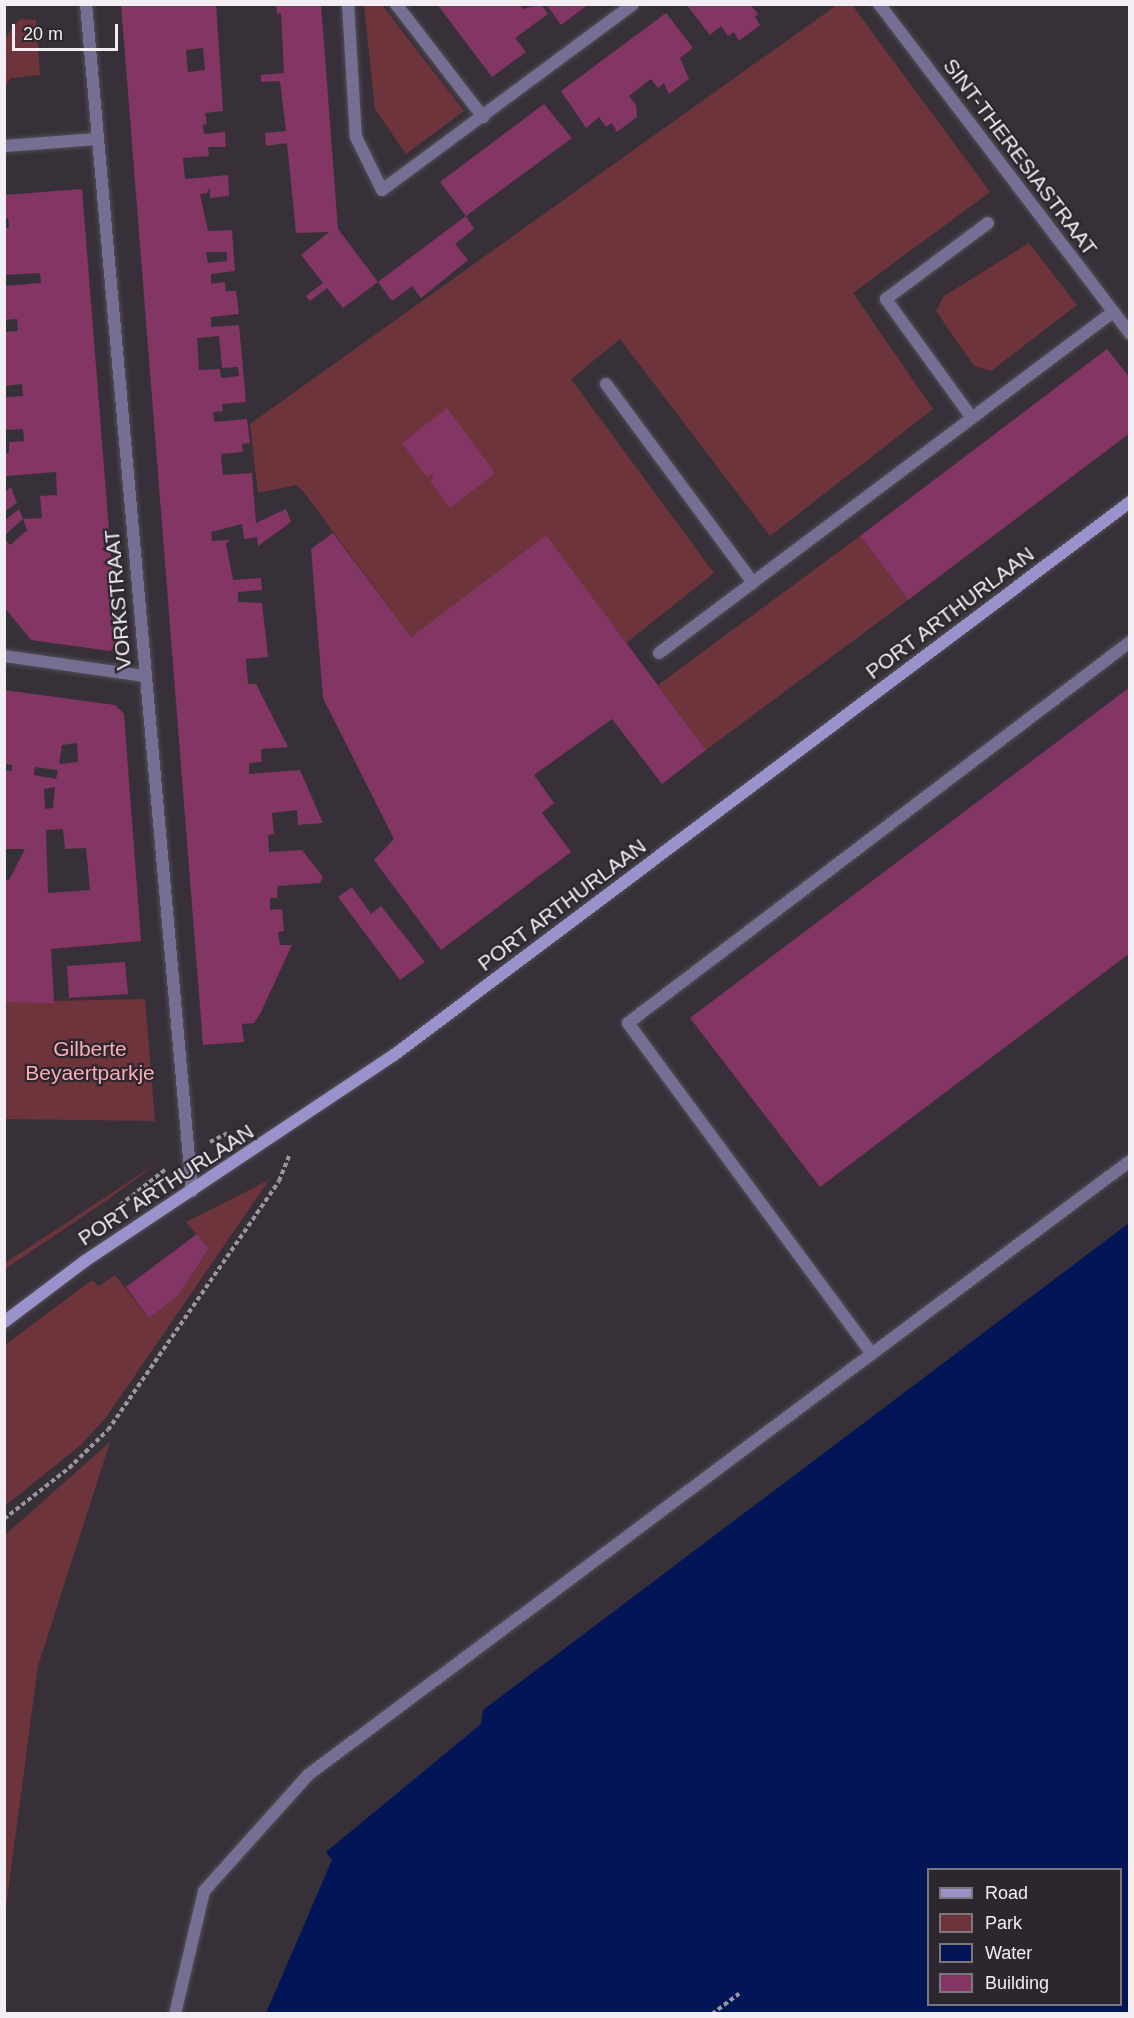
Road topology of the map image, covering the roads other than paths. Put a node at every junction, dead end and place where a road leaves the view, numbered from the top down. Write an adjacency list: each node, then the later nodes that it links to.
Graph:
1 (86, 4): 7 (street, VORKSTRAAT)
2 (348, 4): 6 (street)
3 (396, 4): 6 (street)
4 (633, 4): 6 (street)
5 (879, 4): 10 (street, SINT-THERESIASTRAAT)
6 (483, 117)
7 (98, 140): 8 (street); 19 (street, VORKSTRAAT)
8 (4, 146)
9 (988, 223): 13 (street)
10 (1113, 312): 11 (street, SINT-THERESIASTRAAT); 13 (street)
11 (1130, 334)
12 (606, 384): 15 (street)
13 (972, 418): 15 (street)
14 (1130, 502): 21 (main road, PORT ARTHURLAAN)
15 (753, 583): 17 (street)
16 (1130, 642): 23 (street)
17 (659, 653)
18 (4, 656): 19 (street)
19 (145, 676): 21 (street, VORKSTRAAT)
20 (1130, 1161): 23 (street)
21 (192, 1191): 22 (main road, PORT ARTHURLAAN)
22 (4, 1322)
23 (872, 1354): 24 (street)
24 (174, 2013)

